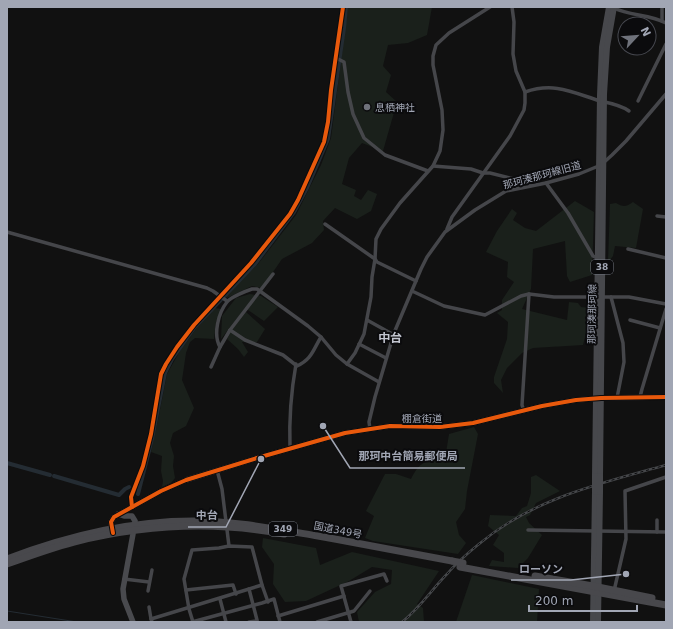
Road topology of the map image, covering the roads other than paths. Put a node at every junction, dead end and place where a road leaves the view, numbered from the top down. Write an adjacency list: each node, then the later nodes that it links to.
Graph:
1 (343, 7): 9 (street)
2 (490, 7): 16 (street)
3 (512, 7): 10 (street)
4 (612, 7): 6 (street); 12 (main road, 那珂湊那珂線 / 38)
5 (662, 7): 6 (street)
6 (662, 21): 7 (street)
7 (666, 23)
8 (666, 44): 13 (street)
9 (338, 59): 17 (street); 37 (street)
10 (524, 92): 12 (street); 18 (street)
11 (666, 94): 15 (street, 那珂湊那珂線旧道)
12 (602, 101): 14 (street); 15 (main road, 那珂湊那珂線 / 38)
13 (638, 101)
14 (629, 111)
15 (601, 165): 19 (street, 那珂湊那珂線旧道); 27 (main road, 那珂湊那珂線 / 38); 35 (main road, 那珂湊那珂線 / 38)
16 (433, 166): 17 (street); 18 (street)
17 (428, 171): 29 (street)
18 (483, 172): 20 (street); 24 (street)
19 (546, 183): 20 (street, 那珂湊那珂線旧道); 27 (street)
20 (530, 186): 24 (street, 那珂湊那珂線旧道)
21 (656, 216): 22 (street)
22 (666, 217)
23 (325, 224): 29 (street)
24 (447, 229): 31 (street, 那珂湊那珂線旧道)
25 (7, 232): 37 (street)
26 (628, 249): 28 (street)
27 (598, 258): 35 (main road, 那珂湊那珂線 / 38)
28 (666, 258)
29 (376, 259): 31 (street); 40 (street)
30 (273, 274): 33 (street)
31 (416, 281): 32 (street, 那珂湊那珂線旧道)
32 (412, 291): 34 (street); 44 (street, 那珂湊那珂線旧道)
33 (260, 292): 37 (street); 43 (street); 45 (street)
34 (530, 294): 35 (street); 57 (street)
35 (599, 297): 36 (street); 55 (main road, 那珂湊那珂線 / 38)
36 (611, 297): 38 (street); 56 (street)
37 (224, 298): 47 (street); 62 (street)
38 (666, 304)
39 (666, 309): 42 (street)
40 (367, 320): 44 (street); 46 (street)
41 (630, 320): 42 (street)
42 (660, 328): 53 (street)
43 (230, 330): 47 (street); 49 (street)
44 (394, 335): 48 (street, 那珂湊那珂線旧道)
45 (321, 337): 49 (street); 50 (street)
46 (359, 344): 48 (street); 50 (street)
47 (220, 347): 51 (street)
48 (386, 358): 52 (street, 那珂湊那珂線旧道)
49 (296, 364): 59 (street)
50 (347, 364): 52 (street)
51 (211, 367)
52 (379, 382): 58 (street, 那珂湊那珂線旧道)
53 (640, 397): 54 (street, 棚倉街道); 56 (street, 棚倉街道)
54 (666, 397)
55 (598, 398): 56 (street, 棚倉街道); 57 (street, 棚倉街道); 68 (main road, 那珂湊那珂線 / 38, bridge)
56 (617, 398)
57 (524, 411): 58 (street, 棚倉街道)
58 (370, 429): 59 (street, 棚倉街道)
59 (290, 448): 60 (street, 棚倉街道)
60 (217, 470): 62 (street, 棚倉街道); 66 (street)
61 (666, 477): 70 (street)
62 (132, 507): 63 (street, 棚倉街道)
63 (118, 514): 65 (street); 69 (street)
64 (657, 520): 71 (street)
65 (135, 521)
66 (227, 525): 69 (highway, 国道349号 / 349); 74 (street); 84 (highway, 国道349号 / 349)
67 (528, 530): 68 (street)
68 (597, 530): 70 (street); 84 (main road, 那珂湊那珂線 / 38)
69 (112, 531): 75 (highway, 国道349号 / 349); 76 (highway, 国道349号 / 349)
70 (626, 531): 71 (street); 85 (street)
71 (657, 532): 72 (street)
72 (666, 532)
73 (133, 534): 78 (street)
74 (229, 546): 81 (street); 82 (street)
75 (7, 559)
76 (7, 564)
77 (152, 570): 80 (street)
78 (127, 580): 80 (street); 102 (street)
79 (388, 581): 89 (street)
80 (149, 582): 86 (street)
81 (262, 585): 83 (street); 92 (street)
82 (186, 590): 88 (street); 96 (street)
83 (249, 590): 88 (street); 94 (street)
84 (596, 590): 85 (highway, 国道349号 / 349); 93 (highway, 国道349号 / 349); 109 (main road, 那珂湊那珂線 / 38); 110 (main road, 那珂湊那珂線 / 38)
85 (614, 590): 91 (highway, 国道349号 / 349)
86 (148, 591)
87 (370, 591): 98 (street)
88 (236, 594): 90 (street)
89 (344, 596): 98 (street); 99 (street)
90 (220, 599): 96 (street); 97 (street)
91 (666, 601)
92 (268, 602): 94 (street); 99 (street)
93 (666, 605)
94 (253, 606): 97 (street); 101 (street)
95 (149, 607): 100 (street)
96 (189, 609): 100 (street); 103 (street)
97 (224, 613): 103 (street); 104 (street)
98 (348, 614): 107 (street); 108 (street)
99 (278, 616): 106 (street)
100 (152, 621)
101 (257, 621): 105 (street)
102 (133, 622)
103 (192, 622)
104 (226, 622)
105 (249, 622)
106 (280, 622)
107 (317, 622)
108 (351, 622)
109 (593, 622)
110 (598, 622)

